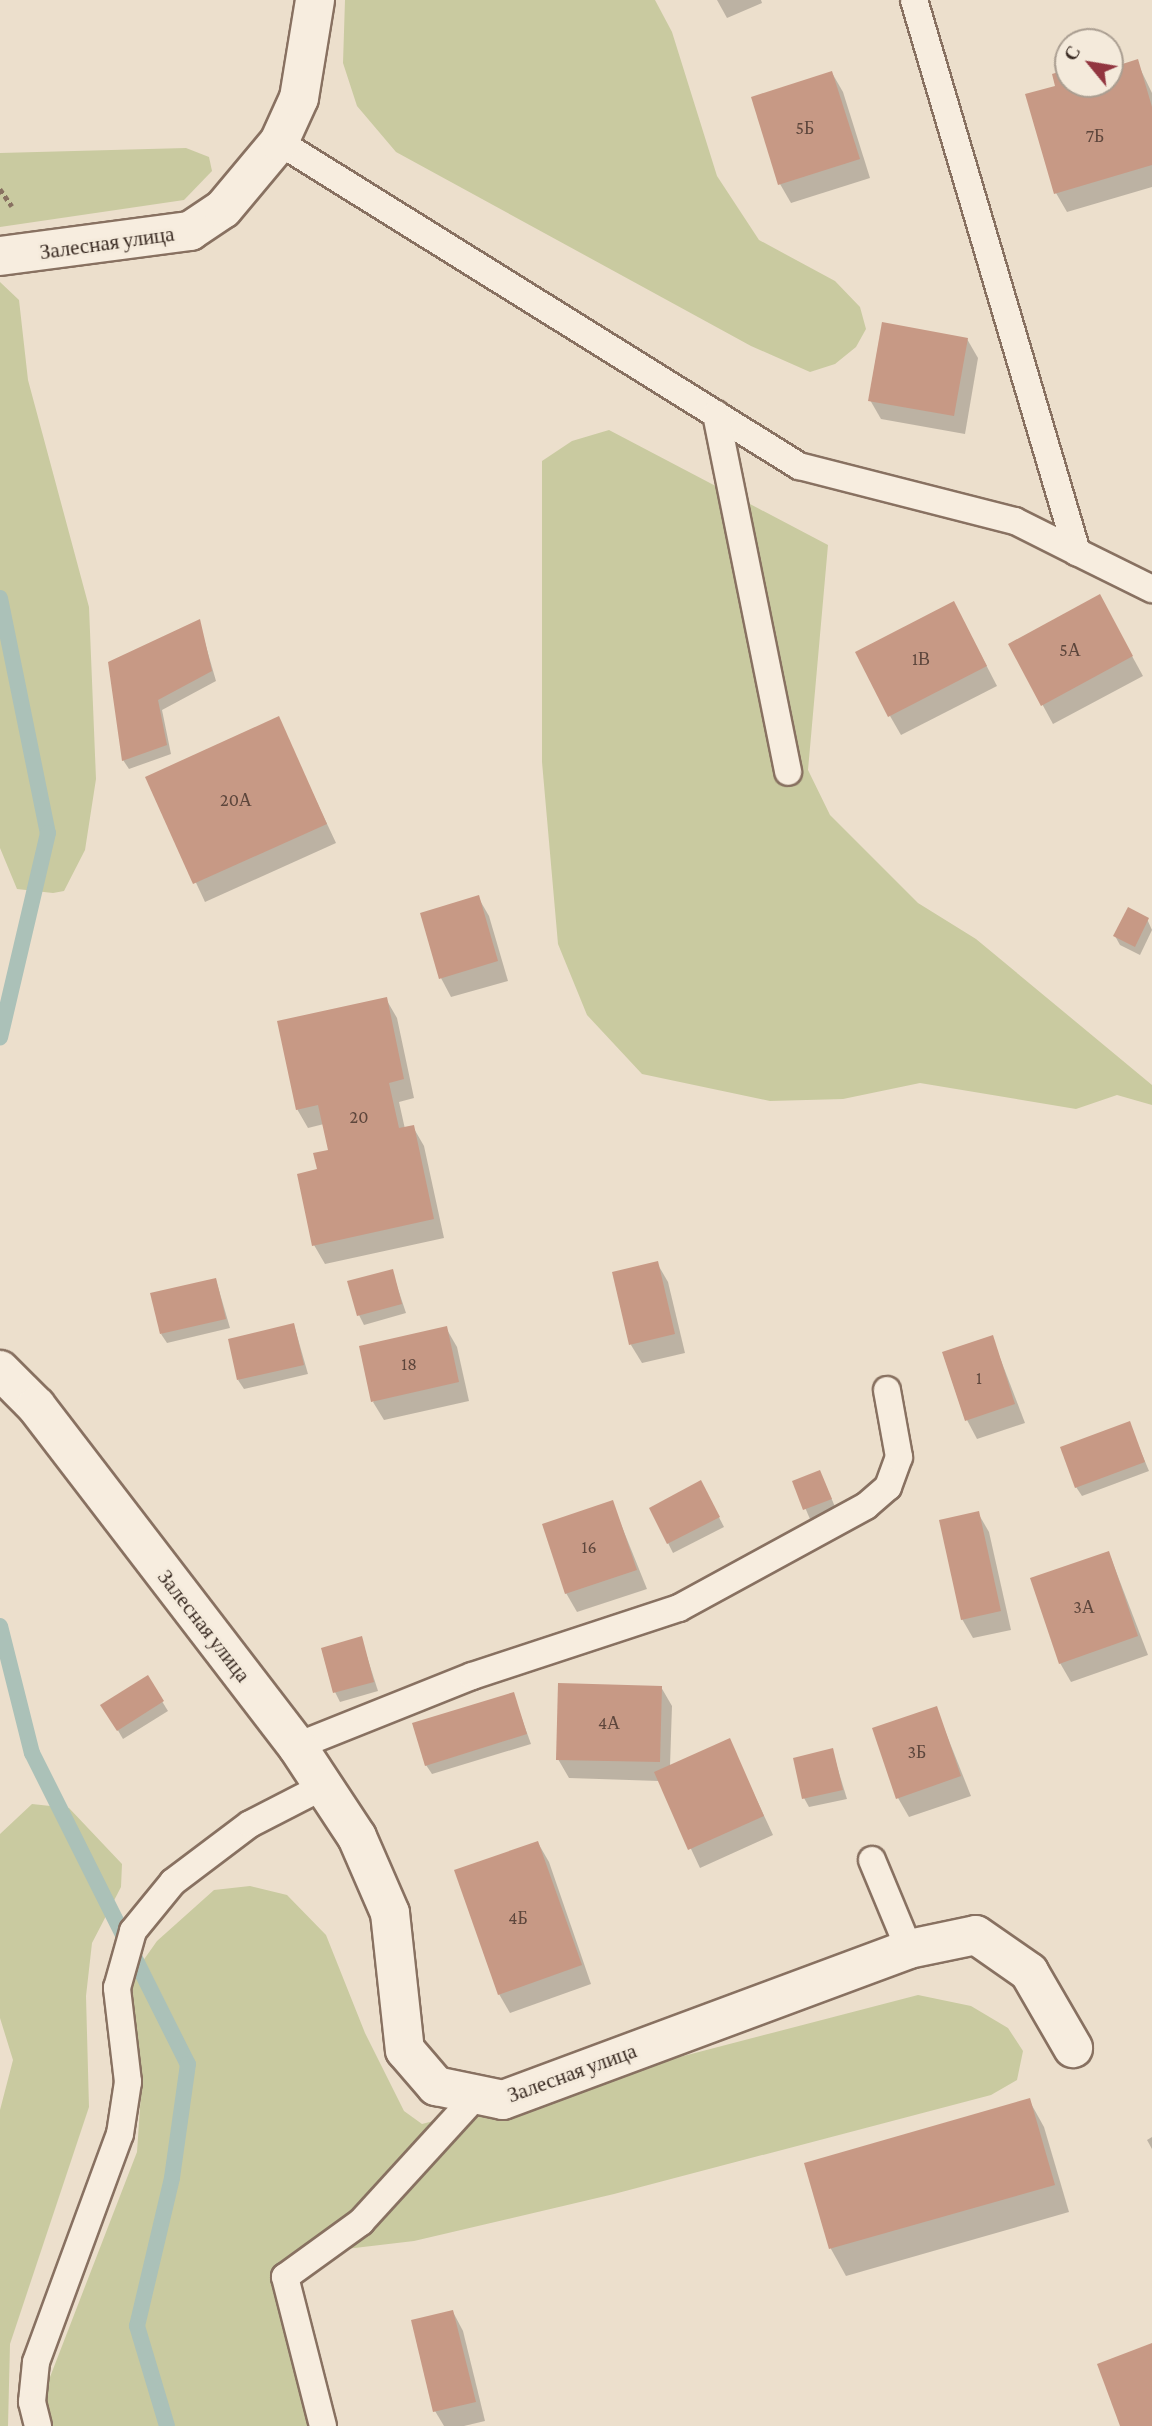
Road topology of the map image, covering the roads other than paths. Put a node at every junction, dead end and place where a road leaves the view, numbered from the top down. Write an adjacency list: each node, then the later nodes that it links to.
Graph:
1 (315, 0): 3 (street, Залесная улица)
2 (914, 0): 6 (lane)
3 (279, 142): 4 (street, Залесная улица); 5 (lane)
4 (0, 256)
5 (716, 414): 6 (lane); 8 (lane)
6 (1077, 552): 7 (lane)
7 (1152, 589)
8 (788, 772)
9 (0, 1370): 11 (street, Залесная улица)
10 (887, 1390): 11 (lane)
11 (297, 1746): 12 (street, Залесная улица)
12 (326, 1785): 16 (street, Залесная улица); 17 (lane)
13 (872, 1860): 14 (lane)
14 (909, 1949): 15 (street, Залесная улица); 16 (street, Залесная улица)
15 (1073, 2048)
16 (475, 2097): 18 (lane)
17 (38, 2426)
18 (323, 2426)

